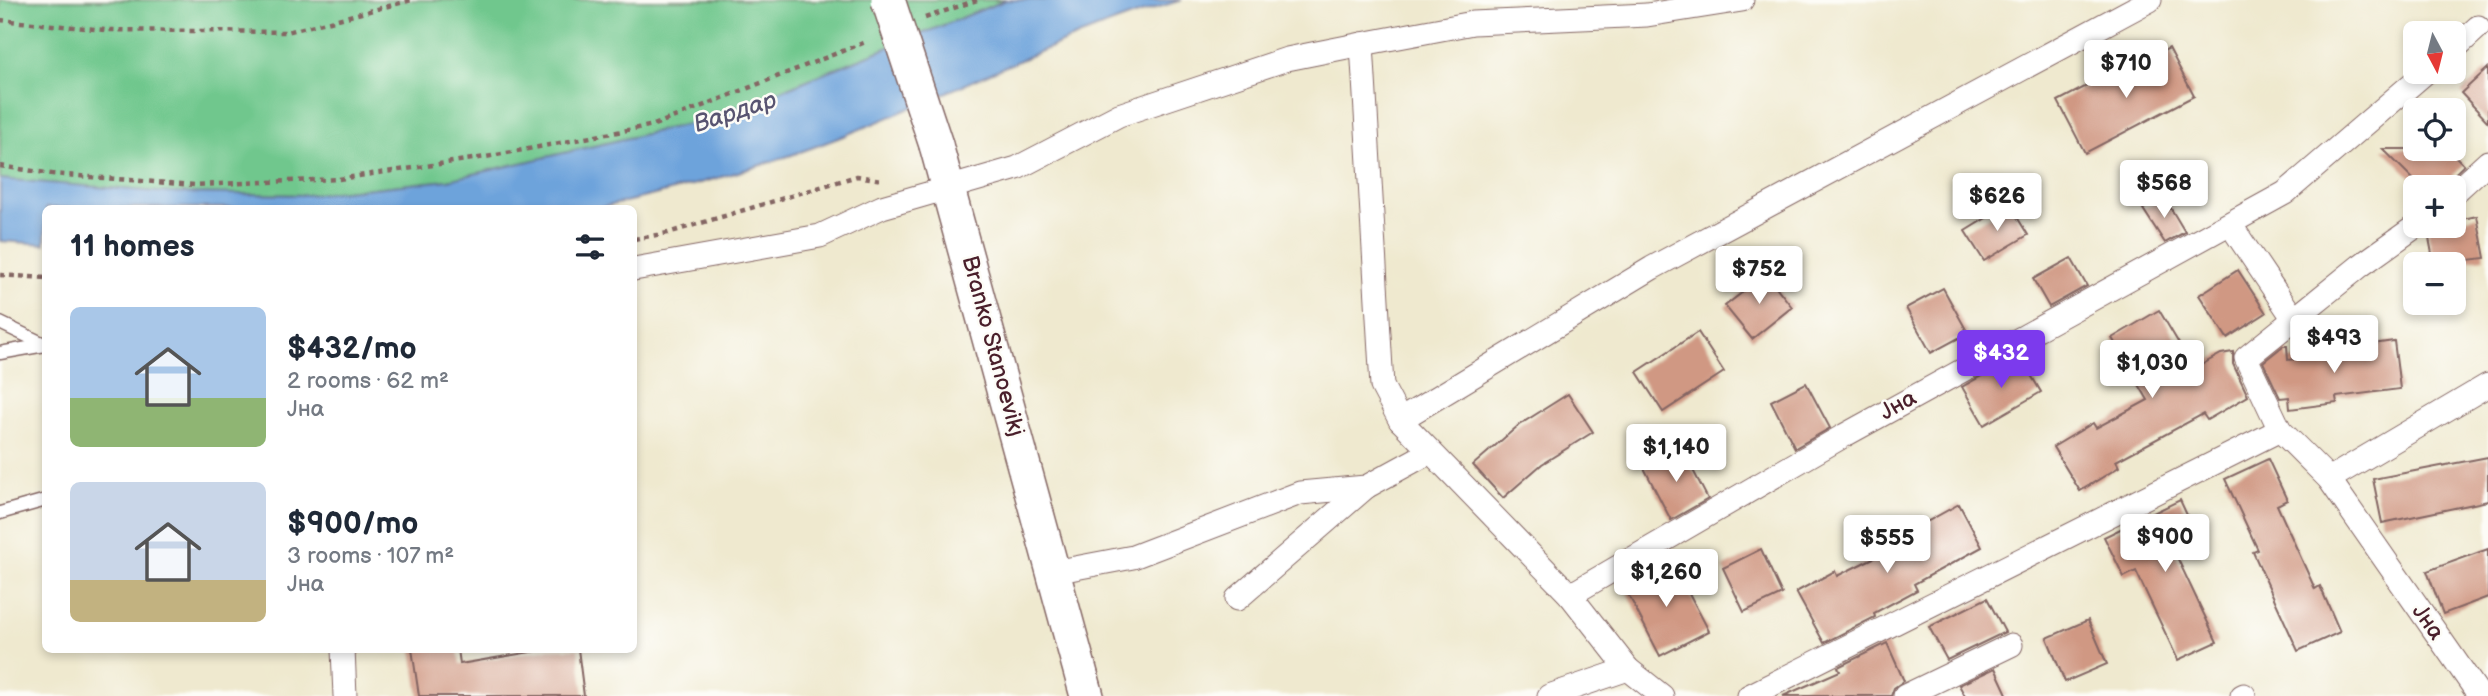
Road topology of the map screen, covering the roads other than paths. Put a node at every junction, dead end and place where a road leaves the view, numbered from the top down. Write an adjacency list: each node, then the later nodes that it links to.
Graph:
1 (888, 0): 10 (street, Branko Stanoevikj, bridge)
2 (1742, 0): 6 (street)
3 (2150, 0): 20 (street)
4 (2478, 27): 5 (street)
5 (2466, 38)
6 (1363, 44): 10 (street); 20 (street)
7 (2412, 84): 11 (street, Јна)
8 (2488, 162): 9 (street)
9 (2466, 182)
10 (950, 189): 13 (street); 27 (street, Branko Stanoevikj)
11 (2230, 224): 14 (street); 28 (street, Јна)
12 (2403, 236): 14 (street, Јна)
13 (637, 268)
14 (2294, 319): 21 (street, Јна)
15 (0, 323): 16 (lane)
16 (42, 344)
17 (42, 346): 18 (lane)
18 (0, 353)
19 (2488, 385): 23 (street)
20 (1400, 420): 22 (street)
21 (2280, 430): 23 (street, Јна); 37 (street)
22 (1430, 452): 24 (street); 28 (street)
23 (2329, 479): 39 (street, Јна)
24 (1366, 487): 27 (street); 29 (street)
25 (42, 501): 26 (lane)
26 (0, 513)
27 (1054, 572): 34 (street, Branko Stanoevikj)
28 (1570, 595): 32 (street)
29 (1237, 599)
30 (2011, 645): 38 (street)
31 (344, 653): 33 (street)
32 (1628, 668): 35 (street); 36 (street)
33 (345, 696)
34 (1087, 696)
35 (1549, 696)
36 (1662, 696)
37 (1749, 696)
38 (1905, 696)
39 (2480, 696)

